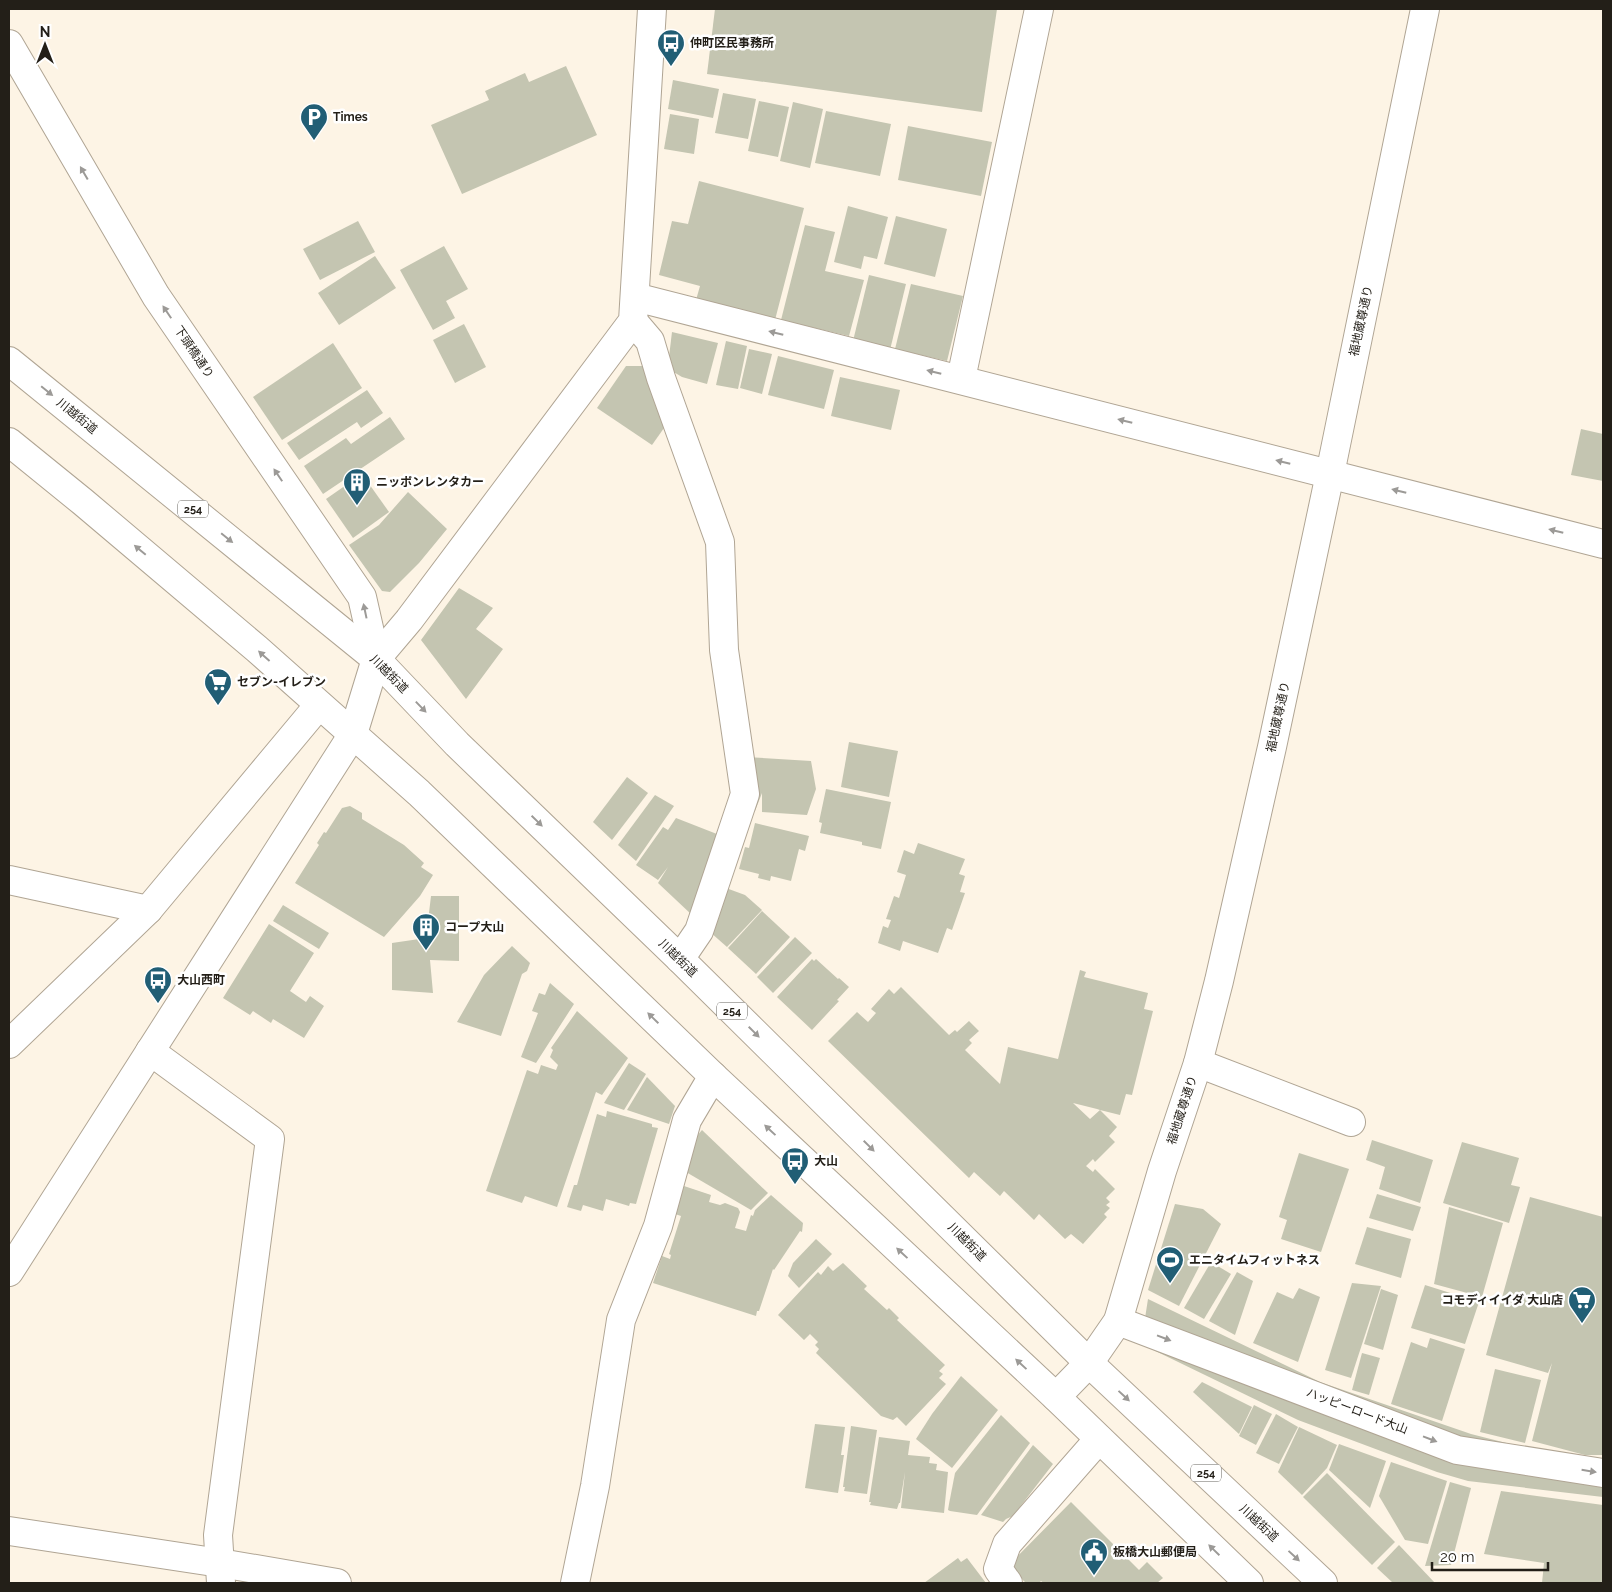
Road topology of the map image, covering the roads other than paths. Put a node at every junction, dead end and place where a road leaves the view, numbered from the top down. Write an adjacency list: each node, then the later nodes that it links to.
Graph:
1 (652, 9): 5 (main road)
2 (1039, 9): 7 (main road)
3 (1425, 9): 9 (main road, 福地蔵尊通り)
4 (9, 44): 11 (main road, 下頭橋通り, one-way to 4)
5 (634, 309): 7 (main road, one-way to 5); 11 (main road); 16 (main road)
6 (9, 361): 11 (main road, 川越街道 / 254, one-way to 11)
7 (962, 379): 9 (main road, one-way to 7)
8 (9, 442): 12 (main road, one-way to 8)
9 (1330, 474): 10 (main road, one-way to 9); 19 (main road, 福地蔵尊通り)
10 (1603, 544)
11 (376, 659): 13 (main road); 16 (main road, 川越街道 / 254, one-way to 16)
12 (318, 705): 13 (main road); 15 (main road)
13 (353, 734): 18 (main road); 20 (main road, one-way to 13)
14 (9, 880): 15 (main road)
15 (148, 910): 17 (main road)
16 (680, 958): 24 (main road, 川越街道 / 254, one-way to 24)
17 (9, 1044)
18 (150, 1051): 22 (main road); 29 (main road)
19 (1198, 1063): 21 (main road); 23 (main road, 福地蔵尊通り)
20 (713, 1076): 25 (main road, one-way to 20); 31 (main road)
21 (1351, 1122)
22 (9, 1272)
23 (1118, 1321): 24 (main road, 福地蔵尊通り); 27 (main road, ハッピーロード大山, one-way to 27)
24 (1089, 1363): 25 (main road, 福地蔵尊通り); 34 (main road, 川越街道 / 254, one-way to 34)
25 (1056, 1397): 26 (main road)
26 (1099, 1439): 32 (main road); 33 (main road, one-way to 26)
27 (1603, 1473)
28 (9, 1531): 29 (main road)
29 (220, 1573): 30 (main road)
30 (338, 1583)
31 (575, 1583)
32 (1008, 1583)
33 (1249, 1583)
34 (1323, 1583)

